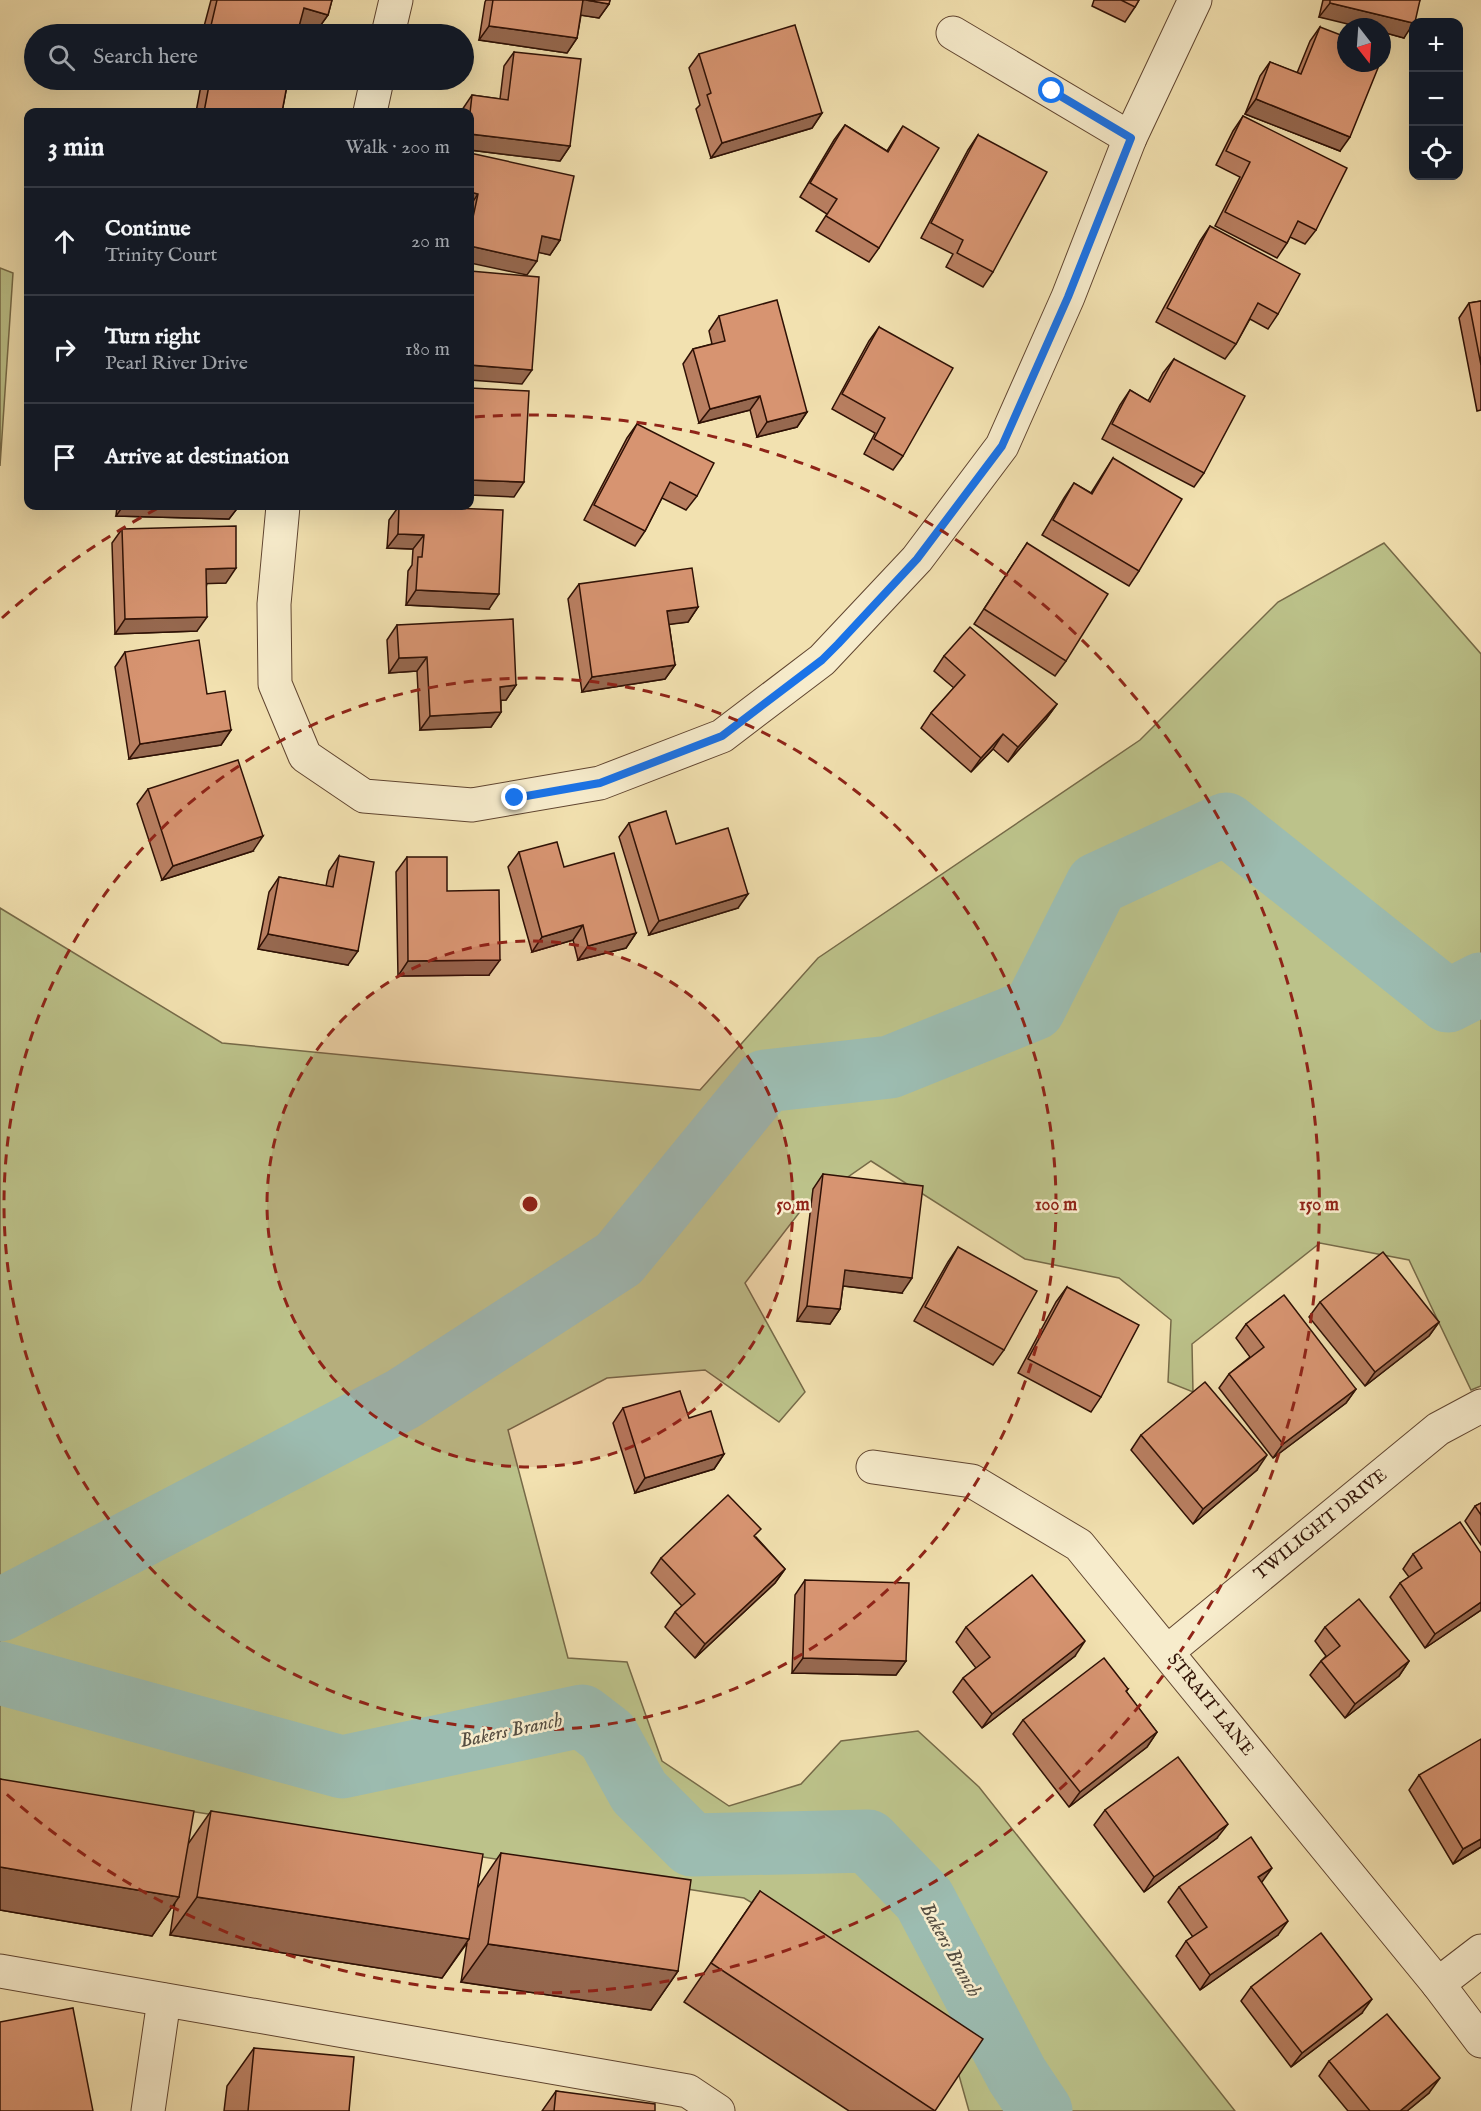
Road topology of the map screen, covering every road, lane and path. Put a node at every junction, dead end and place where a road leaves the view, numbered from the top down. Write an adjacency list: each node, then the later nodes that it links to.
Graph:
1 (396, 0): 3 (street)
2 (1195, 0): 7 (street)
3 (390, 24)
4 (953, 33): 7 (street)
5 (375, 90): 6 (street)
6 (371, 108)
7 (1131, 138): 8 (street)
8 (283, 510)
9 (1481, 1406): 11 (street, TWILIGHT DRIVE)
10 (873, 1467): 11 (street, STRAIT LANE)
11 (1167, 1652): 14 (street, STRAIT LANE)
12 (1481, 1951): 14 (street)
13 (0, 1971): 15 (street)
14 (1438, 1984): 16 (street, STRAIT LANE)
15 (164, 2000): 17 (street); 18 (street)
16 (1481, 2041)
17 (710, 2108)
18 (148, 2111)

